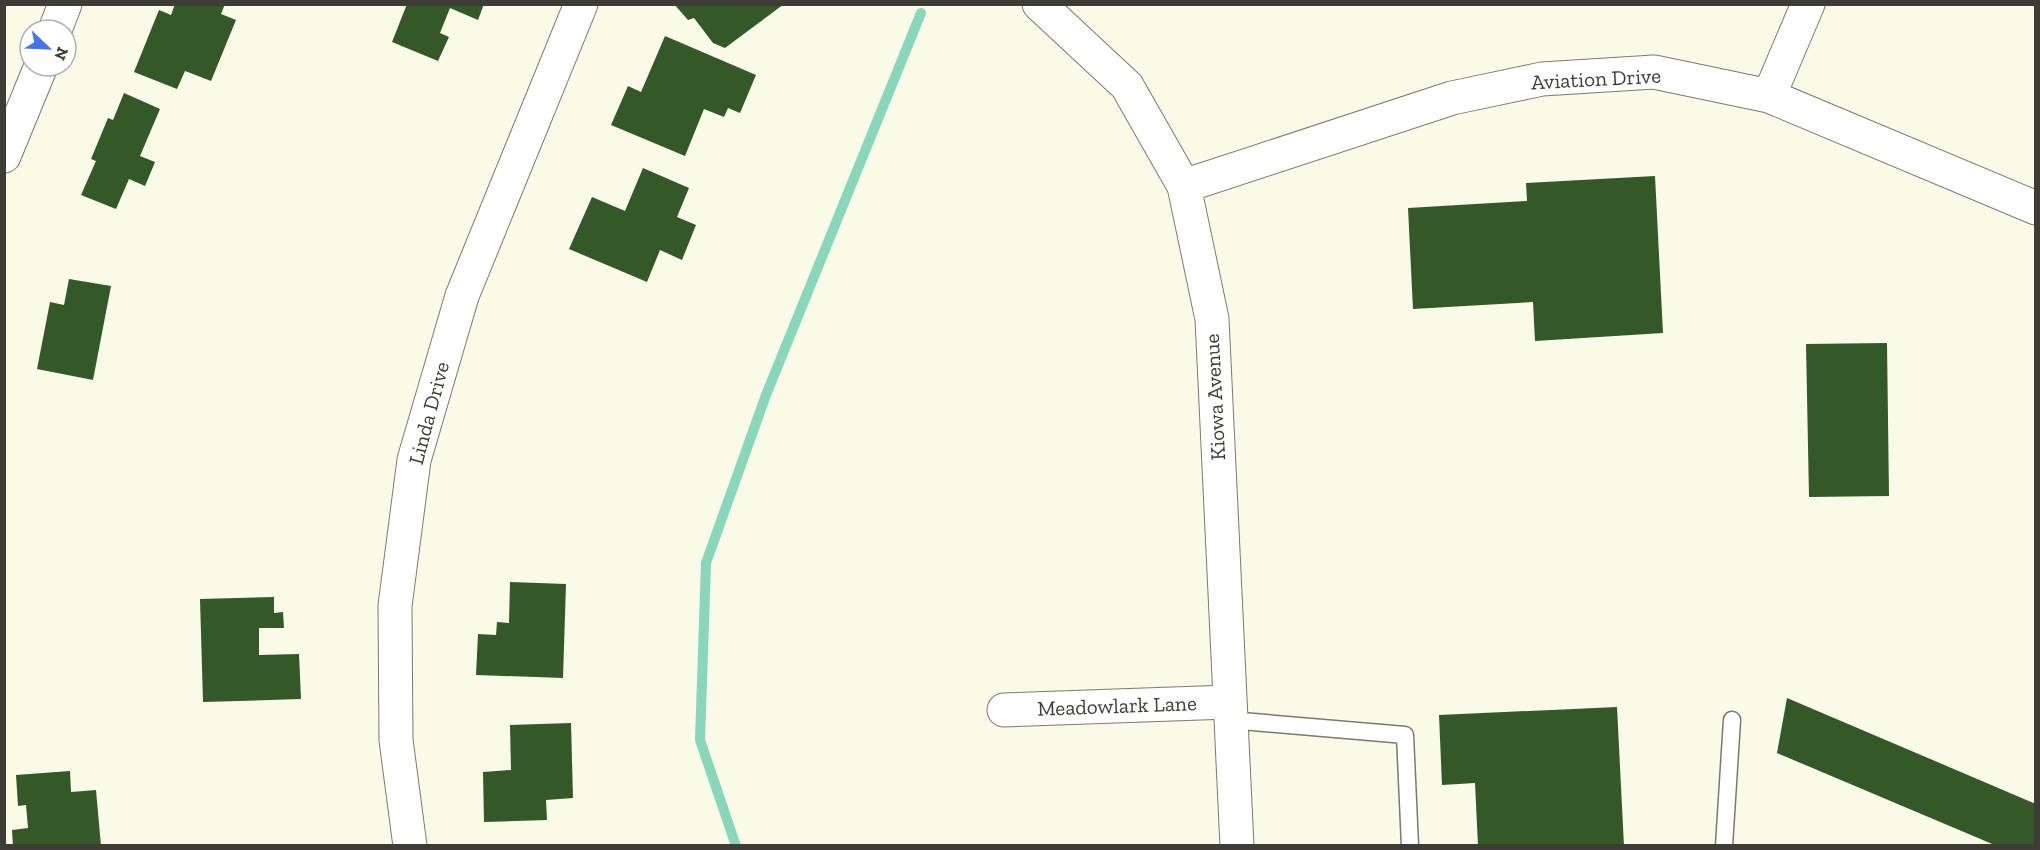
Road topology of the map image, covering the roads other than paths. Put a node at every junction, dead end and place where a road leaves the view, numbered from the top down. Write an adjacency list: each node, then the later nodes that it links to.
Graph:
1 (581, 4): 12 (street, Linda Drive)
2 (1039, 4): 7 (street, Kiowa Avenue)
3 (1808, 4): 5 (street)
4 (36, 78): 6 (street)
5 (1769, 96): 7 (street, Aviation Drive); 8 (street, Aviation Drive)
6 (4, 156)
7 (1184, 186): 10 (street, Kiowa Avenue)
8 (2036, 208)
9 (1004, 710): 10 (street, Meadowlark Lane)
10 (1230, 711): 13 (street, Kiowa Avenue); 14 (lane)
11 (1732, 720): 15 (lane)
12 (410, 846)
13 (1237, 846)
14 (1410, 846)
15 (1724, 846)

